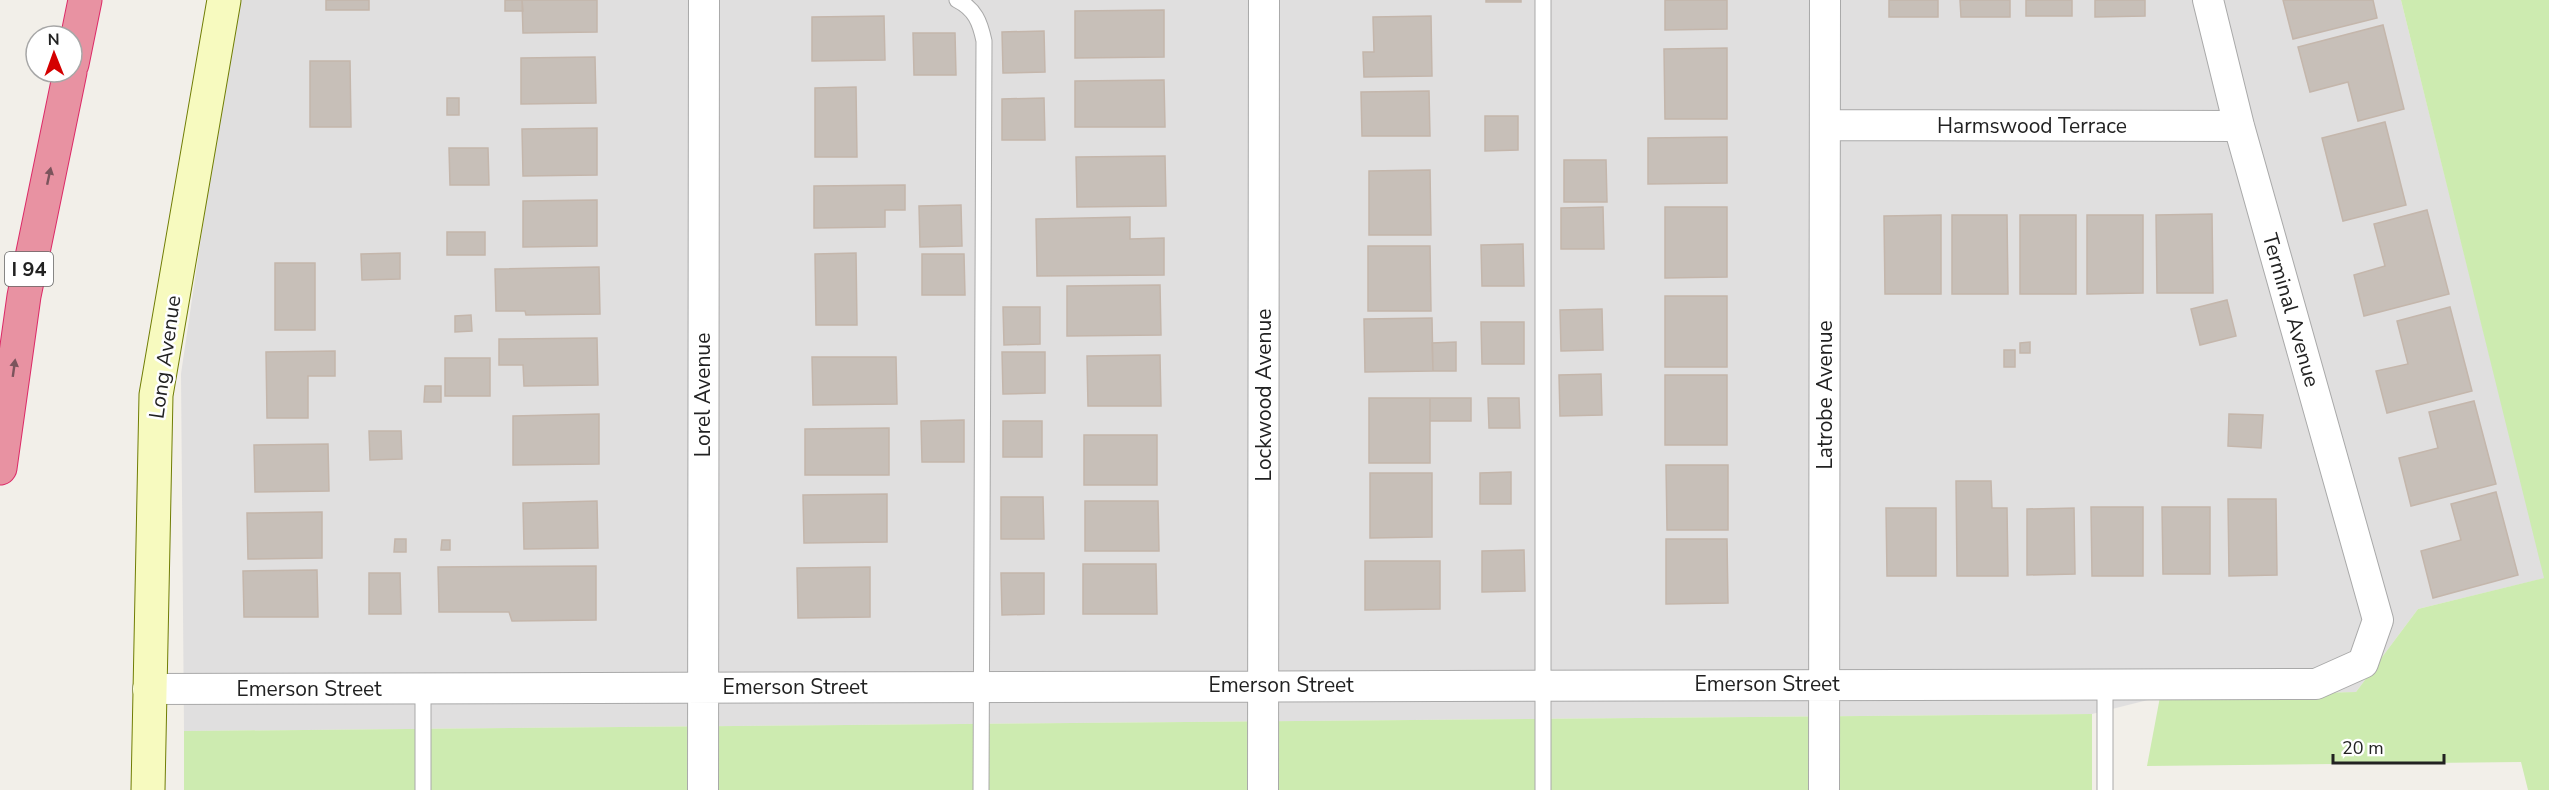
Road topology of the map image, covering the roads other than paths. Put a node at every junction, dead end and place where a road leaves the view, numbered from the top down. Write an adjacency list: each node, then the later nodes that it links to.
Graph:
1 (86, 0): 9 (highway)
2 (224, 0): 22 (street, Long Avenue)
3 (704, 0): 21 (street, Lorel Avenue)
4 (957, 0): 19 (lane)
5 (1264, 0): 17 (street, Lockwood Avenue)
6 (1543, 0): 18 (lane)
7 (1825, 0): 11 (street, Latrobe Avenue)
8 (2208, 0): 12 (street, Terminal Avenue)
9 (81, 24)
10 (68, 84): 13 (highway, I 94, one-way to 10)
11 (1825, 125): 12 (street, Harmswood Terrace); 15 (street, Latrobe Avenue)
12 (2240, 126): 14 (street, Terminal Avenue)
13 (0, 468)
14 (2378, 620): 16 (street, Emerson Street)
15 (1824, 684): 16 (street, Emerson Street); 18 (street, Emerson Street); 29 (street, Latrobe Avenue)
16 (2105, 684): 30 (lane)
17 (1263, 685): 18 (street, Emerson Street); 19 (street, Emerson Street); 27 (street, Lockwood Avenue)
18 (1543, 685): 28 (lane)
19 (981, 687): 21 (street, Emerson Street); 26 (lane)
20 (423, 688): 21 (street, Emerson Street); 22 (street, Emerson Street); 24 (lane)
21 (703, 688): 25 (street, Lorel Avenue)
22 (148, 689): 23 (street, Long Avenue)
23 (148, 790)
24 (423, 790)
25 (703, 790)
26 (981, 790)
27 (1263, 790)
28 (1543, 790)
29 (1824, 790)
30 (2105, 790)

